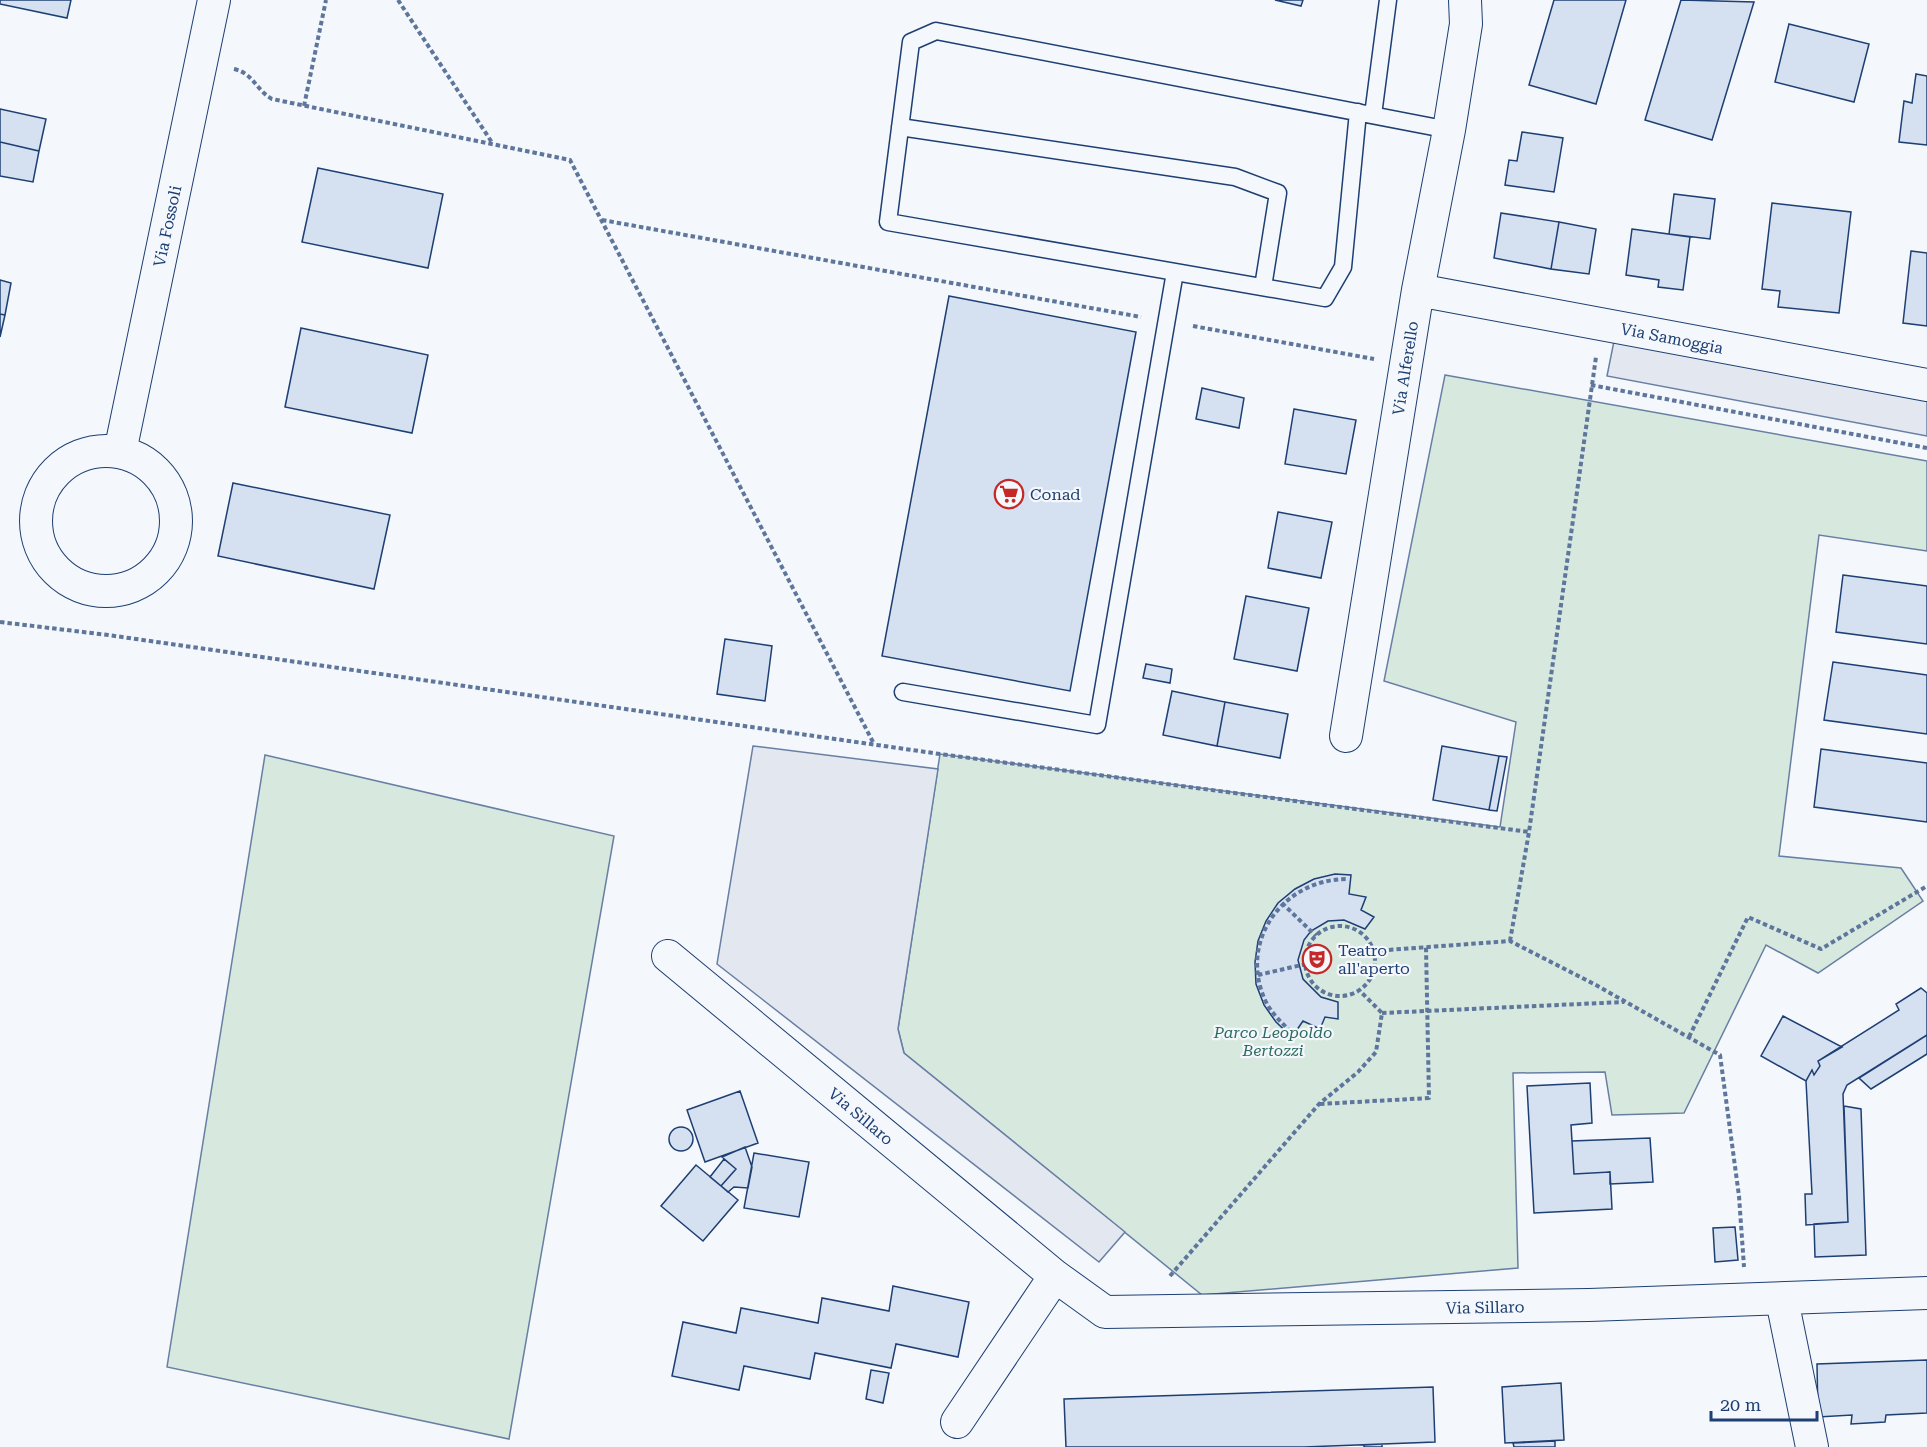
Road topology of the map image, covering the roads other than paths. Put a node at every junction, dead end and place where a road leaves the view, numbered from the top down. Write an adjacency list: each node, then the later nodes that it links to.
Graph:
1 (214, 0): 11 (street, Via Fossoli)
2 (1388, 0): 4 (lane)
3 (1465, 0): 6 (street, Via Alferello)
4 (1366, 114): 5 (lane); 6 (lane); 8 (lane)
5 (900, 127): 7 (lane); 8 (lane)
6 (1449, 130): 9 (street, Via Alferello)
7 (1175, 272): 8 (lane); 12 (lane)
8 (1263, 287)
9 (1418, 290): 10 (street, Via Samoggia); 13 (street, Via Alferello)
10 (1927, 385)
11 (120, 452): 11 (street)
12 (903, 692)
13 (1347, 736)
14 (668, 956): 15 (street, Via Sillaro)
15 (1055, 1276): 17 (street, Via Sillaro); 18 (street)
16 (1927, 1293): 17 (street, Via Sillaro)
17 (1782, 1300): 19 (street)
18 (957, 1422)
19 (1812, 1447)

